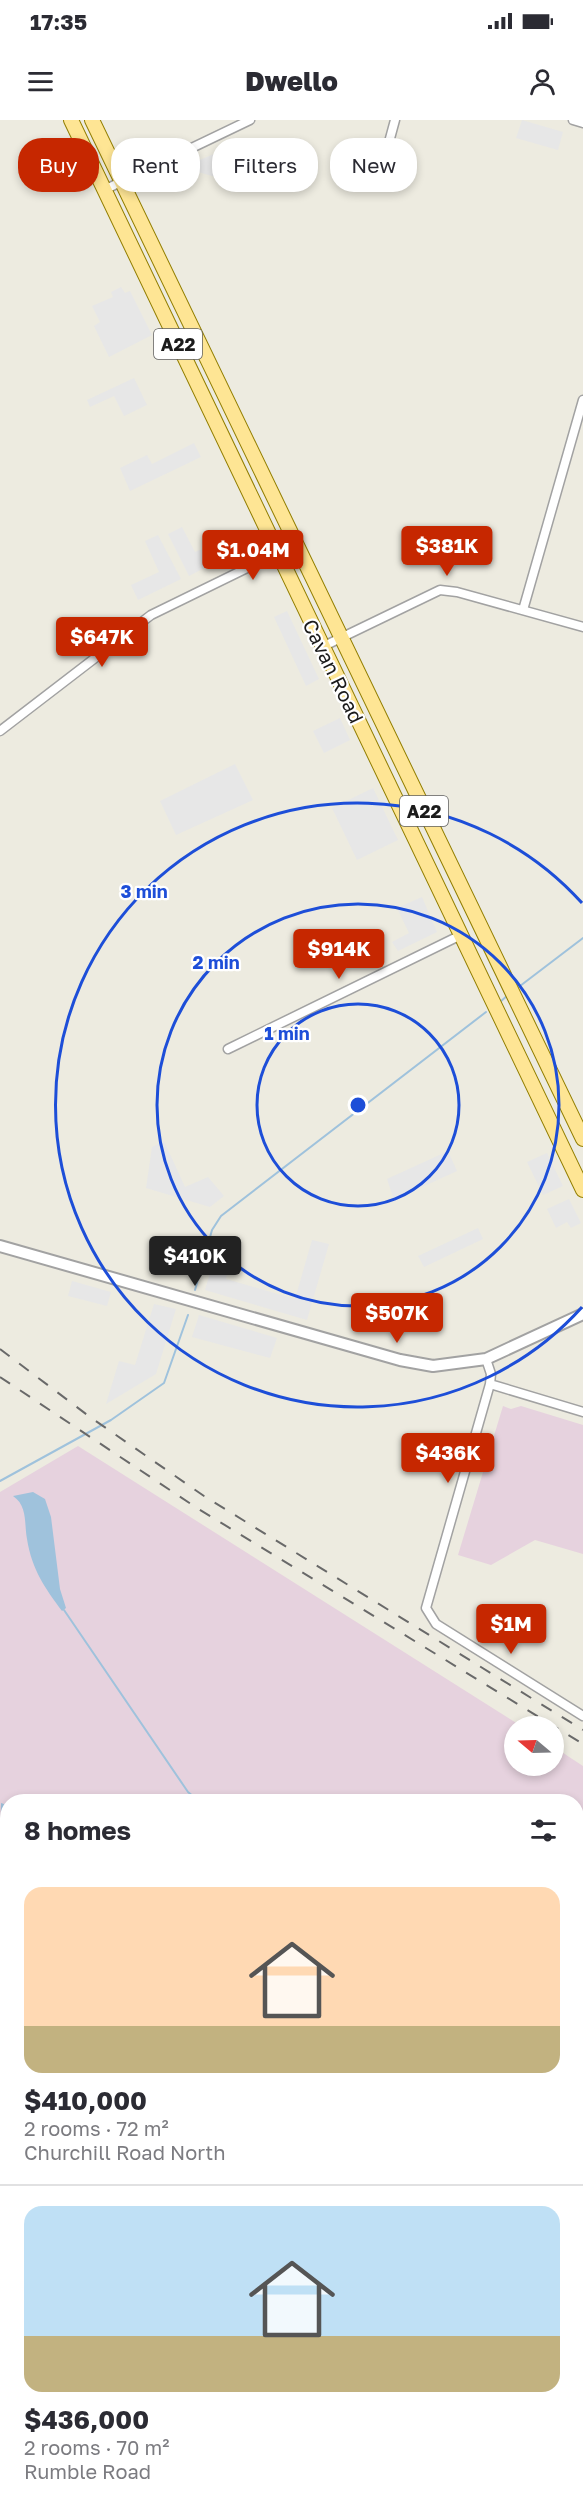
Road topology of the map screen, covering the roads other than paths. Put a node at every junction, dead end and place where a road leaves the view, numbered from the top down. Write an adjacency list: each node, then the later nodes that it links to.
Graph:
1 (70, 120): 11 (main road, Cavan Road / A22)
2 (92, 120): 9 (main road, Cavan Road / A22)
3 (250, 120): 8 (street)
4 (396, 120): 7 (street)
5 (573, 120): 6 (street)
6 (583, 123)
7 (391, 138)
8 (200, 144)
9 (111, 159)
10 (111, 186): 11 (street)
11 (104, 190): 15 (main road, Cavan Road / A22)
12 (127, 192): 14 (main road, Cavan Road / A22)
13 (583, 400): 16 (street)
14 (296, 544): 15 (street); 18 (main road, Cavan Road / A22)
15 (278, 553): 19 (main road, Cavan Road / A22); 20 (street)
16 (523, 610): 17 (street); 18 (street)
17 (583, 627)
18 (341, 638): 19 (street); 23 (main road, Cavan Road / A22)
19 (322, 647): 21 (main road, Cavan Road / A22)
20 (0, 730)
21 (461, 935): 22 (street); 24 (main road, Cavan Road / A22)
22 (228, 1048)
23 (583, 1139)
24 (583, 1190)
25 (0, 1246): 27 (street)
26 (583, 1314): 27 (street)
27 (486, 1359): 28 (street)
28 (490, 1384): 29 (street); 30 (street)
29 (583, 1412)
30 (583, 1716)

